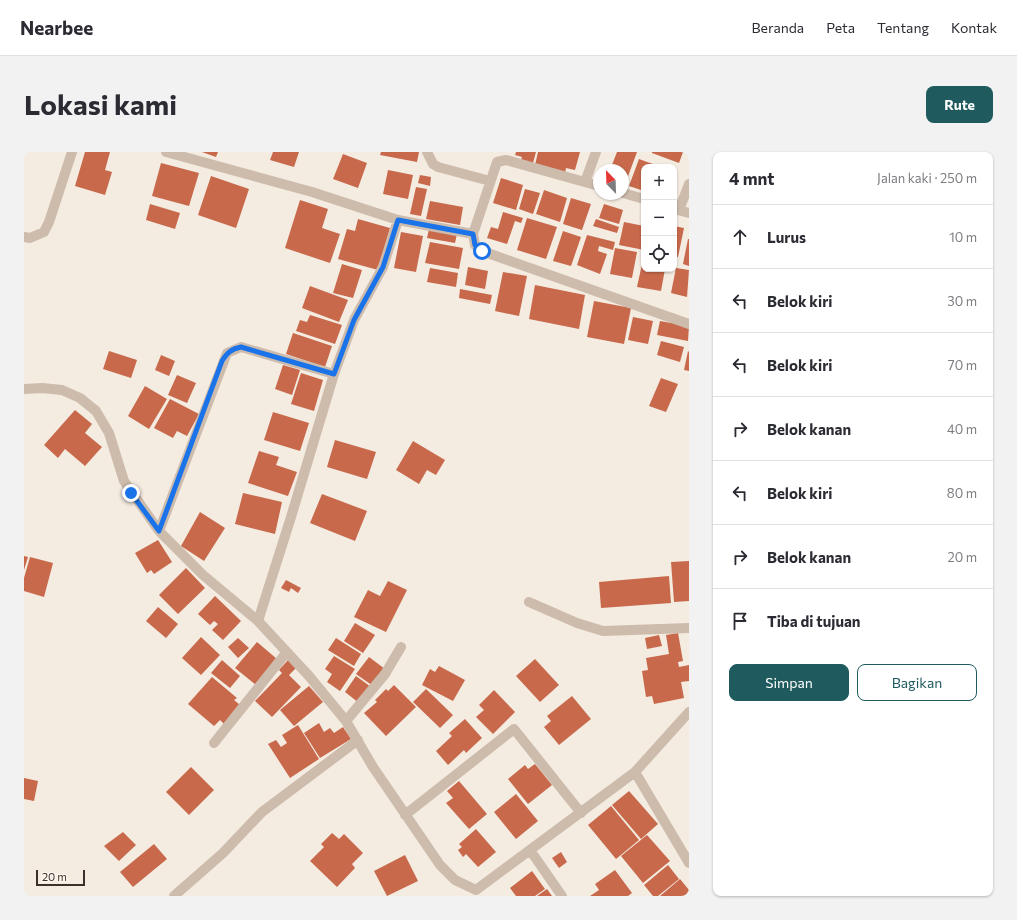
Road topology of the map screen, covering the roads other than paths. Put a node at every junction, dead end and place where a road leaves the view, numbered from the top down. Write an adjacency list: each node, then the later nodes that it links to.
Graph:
1 (72, 152): 16 (street)
2 (166, 152): 14 (street)
3 (427, 152): 5 (street)
4 (596, 152): 6 (street)
5 (490, 181): 6 (street); 15 (street)
6 (585, 182): 7 (street)
7 (593, 184)
8 (689, 184): 11 (street)
9 (629, 195): 10 (street)
10 (641, 199)
11 (677, 207)
12 (677, 209): 13 (street)
13 (689, 213)
14 (398, 220): 15 (street); 18 (street)
15 (473, 234): 17 (street)
16 (24, 237)
17 (689, 324)
18 (334, 374): 20 (street); 22 (street)
19 (24, 389): 20 (street)
20 (159, 531): 22 (street)
21 (529, 602): 23 (street)
22 (258, 621): 25 (street)
23 (689, 628)
24 (401, 646): 27 (street)
25 (286, 653): 27 (street); 29 (street)
26 (689, 712): 30 (street)
27 (346, 721): 28 (street)
28 (358, 740): 32 (street); 36 (street)
29 (214, 744)
30 (635, 772): 31 (street); 34 (street)
31 (581, 813): 32 (street); 33 (street)
32 (405, 815): 35 (street)
33 (530, 850): 35 (street); 37 (street)
34 (689, 863)
35 (473, 893)
36 (174, 896)
37 (562, 896)

